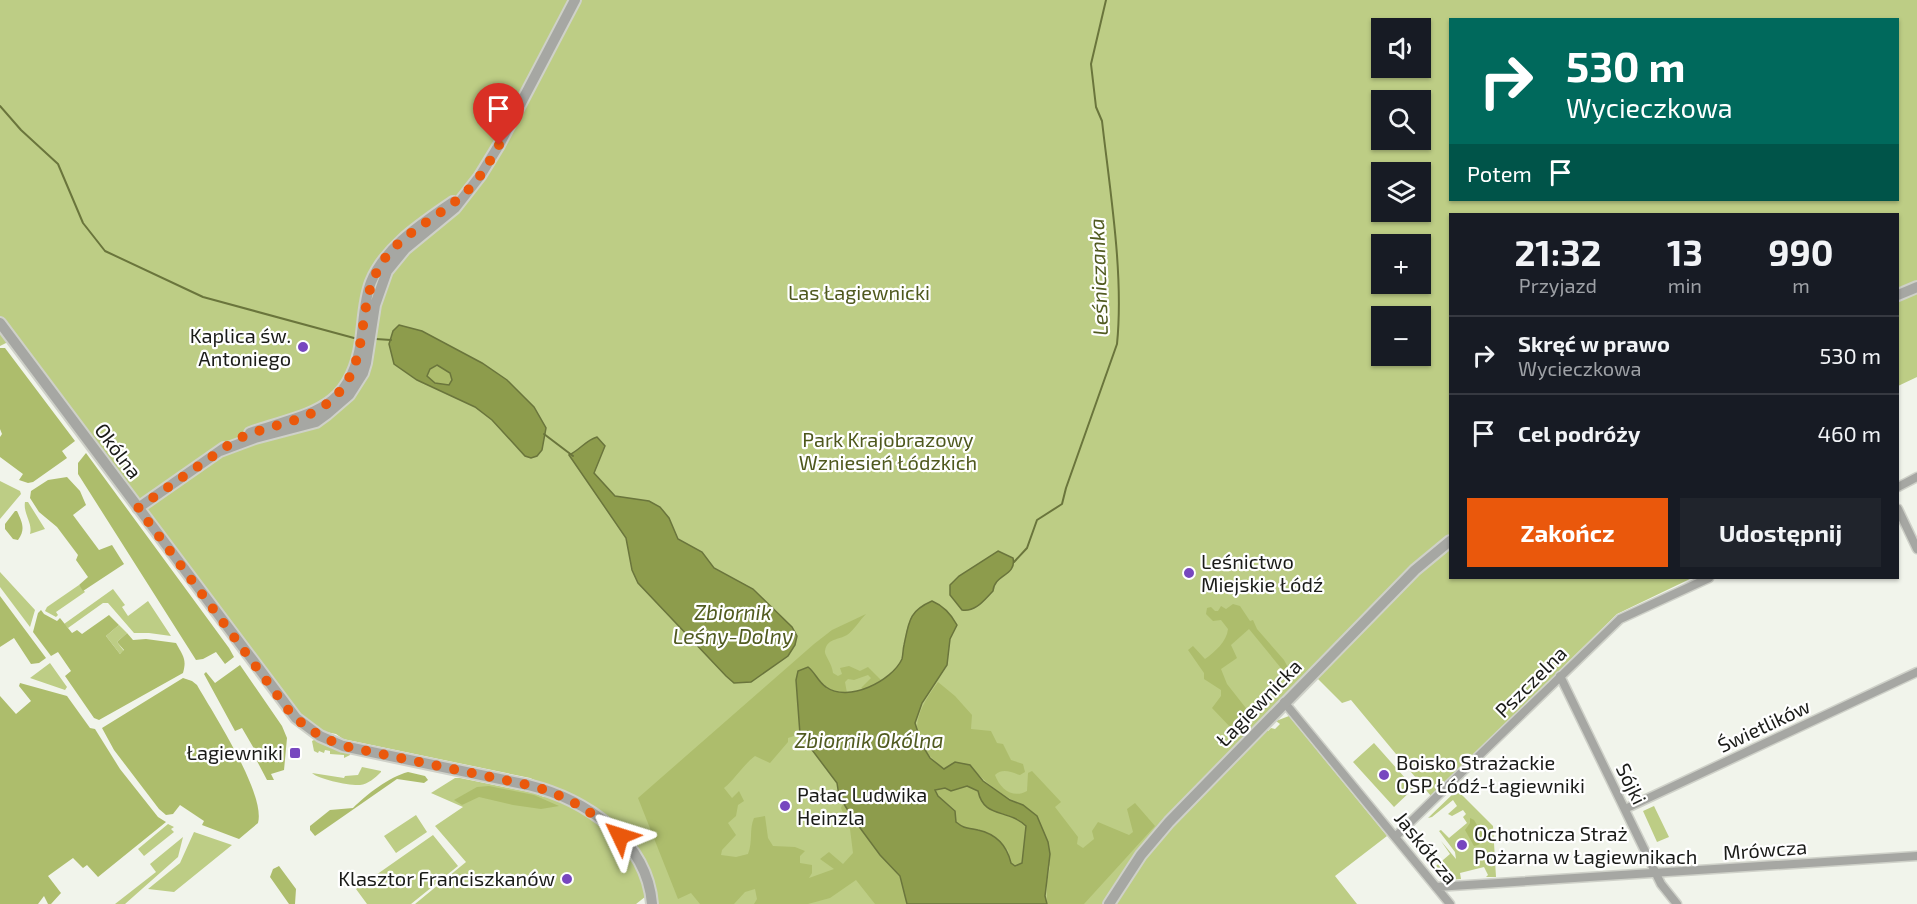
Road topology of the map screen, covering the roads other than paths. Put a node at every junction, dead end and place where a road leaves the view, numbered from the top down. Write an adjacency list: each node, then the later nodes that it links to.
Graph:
1 (575, 0): 7 (street)
2 (1917, 287): 3 (street)
3 (1899, 295)
4 (0, 323): 7 (street, Okólna)
5 (1917, 477): 6 (street)
6 (1899, 486)
7 (138, 508): 20 (street, Okólna)
8 (1899, 511): 10 (street)
9 (1449, 542): 14 (street, Łagiewnicka)
10 (1917, 549)
11 (1706, 579): 13 (street, Pszczelna)
12 (1917, 672): 15 (street, Świetlików)
13 (1560, 676): 15 (street, Sójki); 16 (street, Pszczelna)
14 (1284, 702): 16 (street, Jaskółcza); 21 (street, Łagiewnicka)
15 (1625, 810): 18 (street, Sójki)
16 (1395, 837): 19 (street, Jaskółcza)
17 (1917, 856): 18 (street, Mrówcza)
18 (1656, 874): 19 (street, Mrówcza); 23 (street, Sójki)
19 (1436, 887): 22 (street, Jaskółcza)
20 (652, 904)
21 (1109, 904)
22 (1450, 904)
23 (1677, 904)

